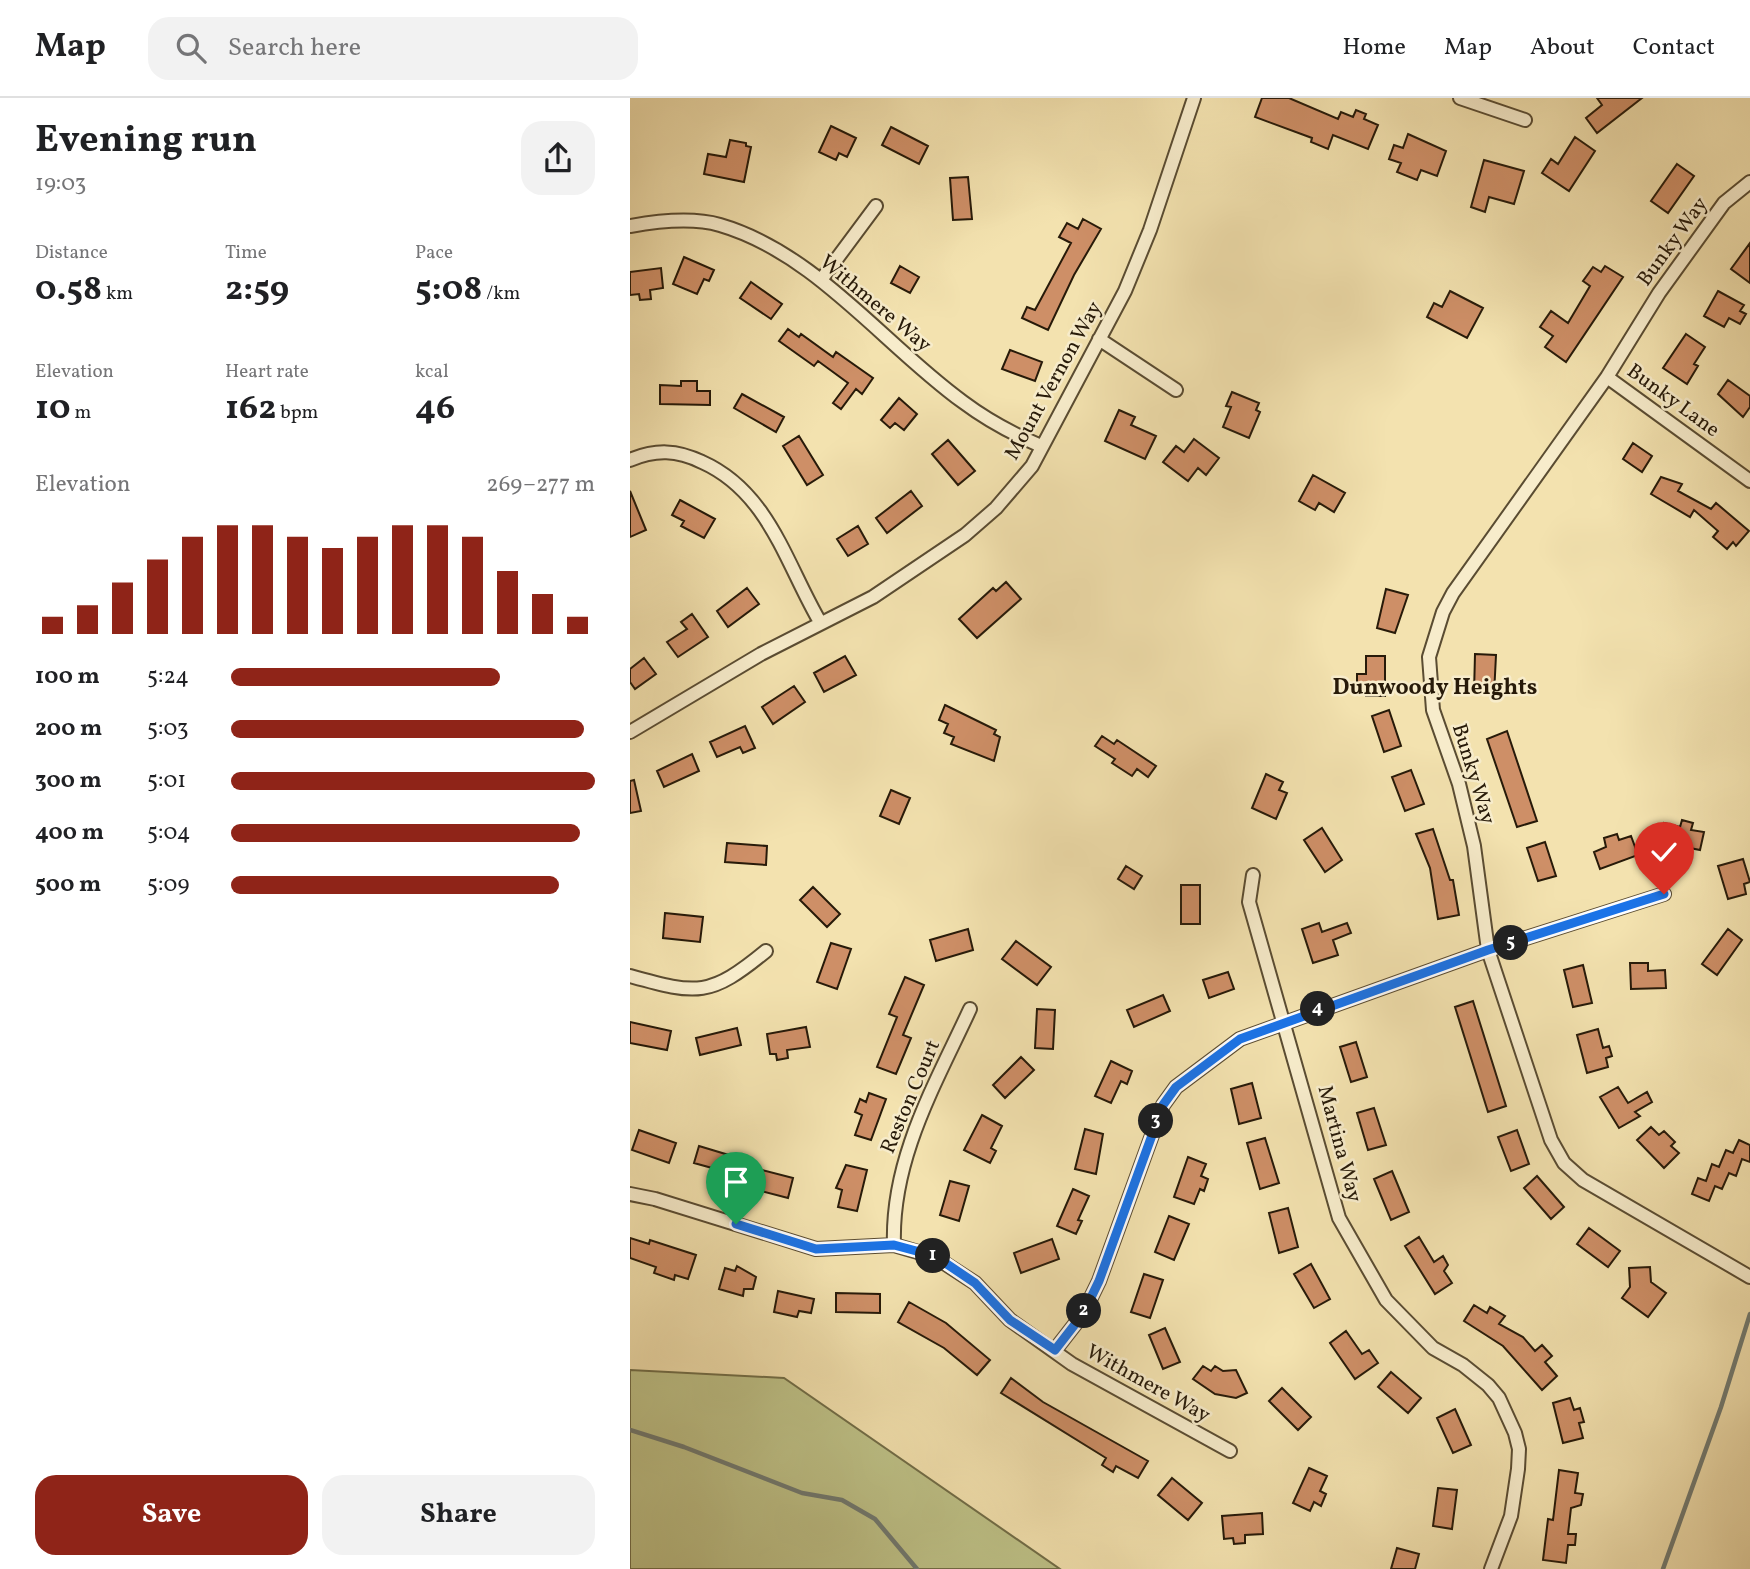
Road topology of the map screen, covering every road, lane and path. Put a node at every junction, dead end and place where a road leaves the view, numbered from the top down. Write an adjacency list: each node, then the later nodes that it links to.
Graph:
1 (1194, 98): 8 (street, Mount Vernon Way)
2 (1460, 98): 3 (street)
3 (1525, 120)
4 (1750, 182): 9 (street, Bunky Way)
5 (876, 206): 7 (street)
6 (630, 226): 7 (street, Withmere Way)
7 (821, 280): 11 (street, Withmere Way)
8 (1099, 339): 10 (street); 11 (street, Mount Vernon Way)
9 (1606, 377): 13 (street, Bunky Lane); 18 (street, Bunky Way)
10 (1177, 390)
11 (1041, 446): 14 (street, Mount Vernon Way)
12 (630, 460): 14 (street)
13 (1750, 481)
14 (820, 622): 15 (street, Mount Vernon Way)
15 (630, 732)
16 (1253, 875): 22 (street, Martina Way)
17 (1664, 894): 18 (street)
18 (1488, 950): 22 (street); 25 (street, Bunky Way)
19 (766, 951): 20 (street)
20 (630, 976)
21 (970, 1009): 24 (street, Reston Court)
22 (1283, 1021): 26 (street); 28 (street, Martina Way)
23 (630, 1194): 24 (street, Withmere Way)
24 (894, 1245): 26 (street, Withmere Way)
25 (1750, 1277)
26 (1055, 1350): 27 (street, Withmere Way)
27 (1230, 1451)
28 (1491, 1569)

